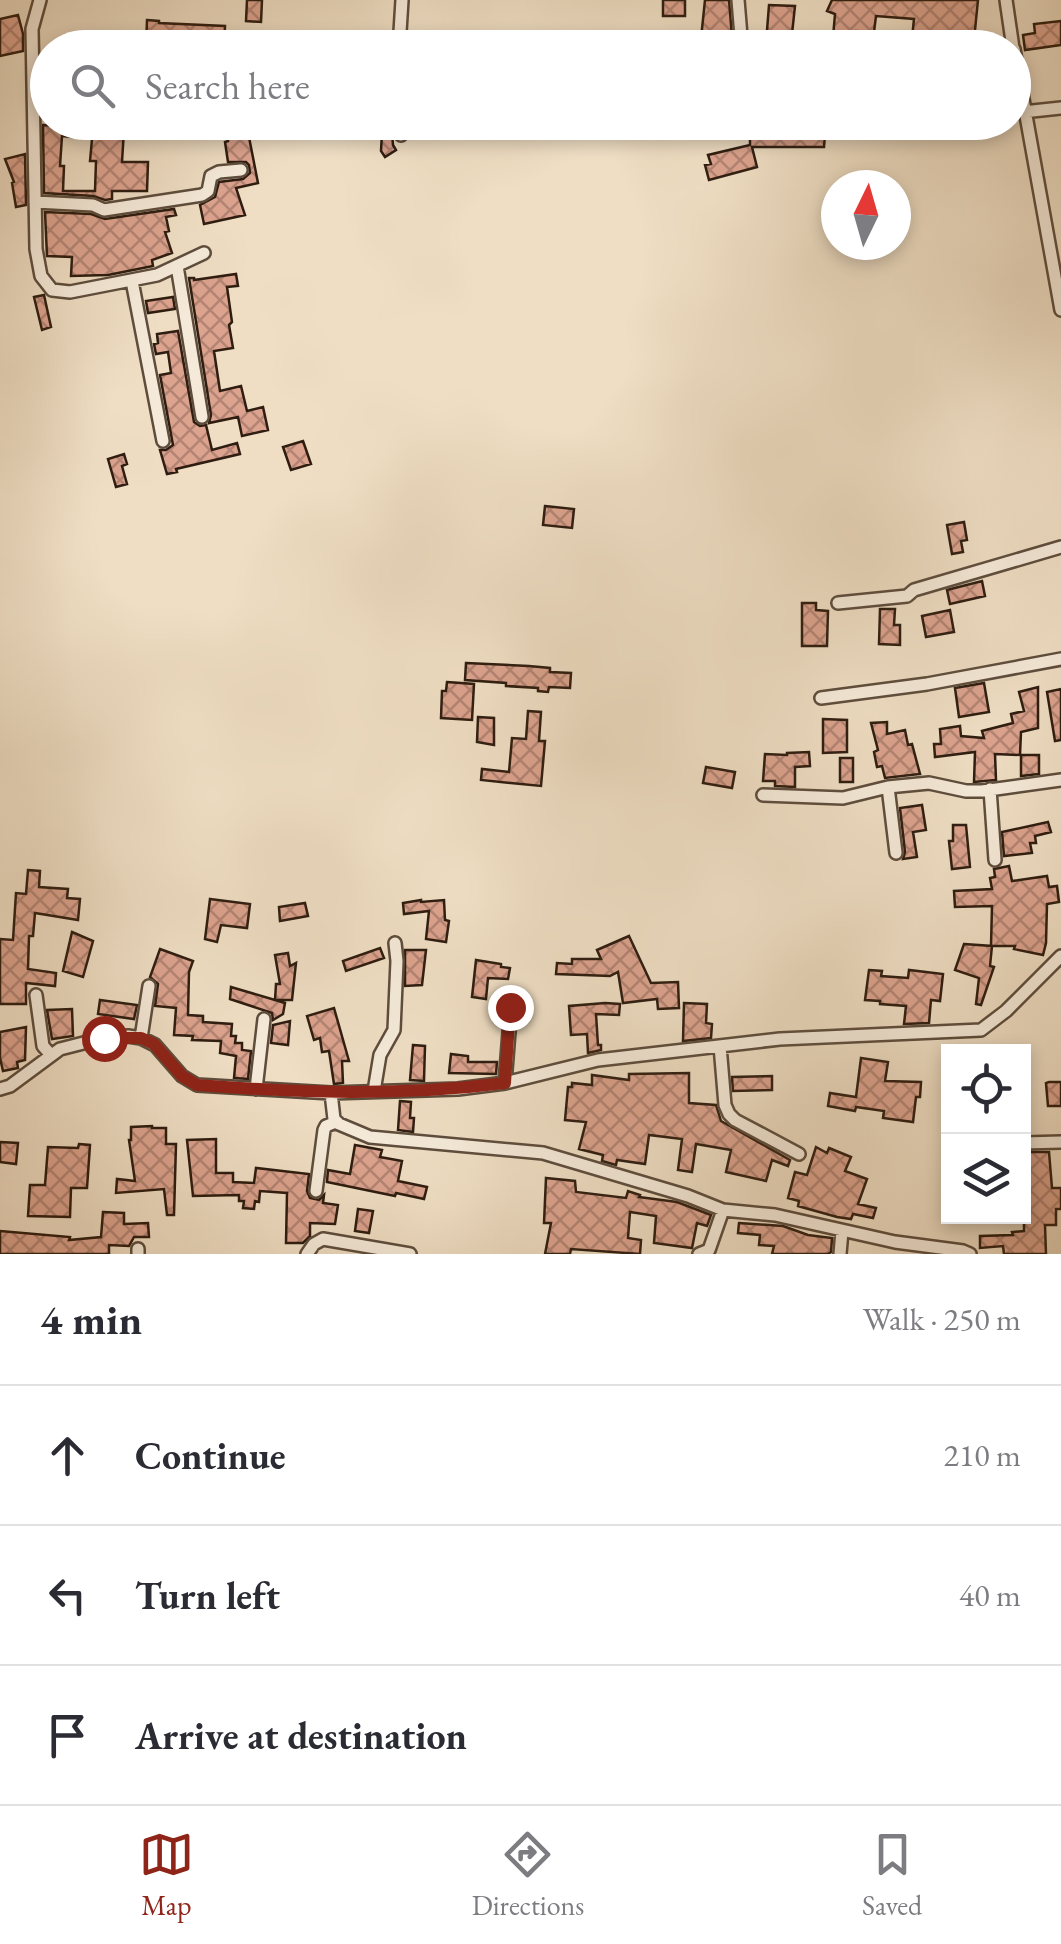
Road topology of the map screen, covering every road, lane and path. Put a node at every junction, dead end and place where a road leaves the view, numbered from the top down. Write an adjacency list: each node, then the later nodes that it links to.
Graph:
1 (402, 0): 6 (street)
2 (738, 0): 7 (street)
3 (1006, 0): 8 (street)
4 (41, 1): 5 (street)
5 (32, 30)
6 (400, 30)
7 (740, 30)
8 (1010, 30)
9 (1061, 108): 10 (street)
10 (1031, 111)
11 (38, 140): 14 (street)
12 (1028, 140): 18 (street)
13 (241, 170): 14 (street)
14 (36, 202): 17 (street)
15 (204, 253): 16 (street)
16 (178, 266): 17 (street); 19 (street)
17 (132, 281): 20 (street)
18 (1061, 310)
19 (202, 417)
20 (163, 440)
21 (1061, 547): 22 (street)
22 (838, 603)
23 (1061, 659): 24 (street)
24 (821, 698)
25 (1061, 780): 27 (street)
26 (888, 787): 27 (street); 28 (street); 29 (street)
27 (990, 789): 30 (street)
28 (763, 795)
29 (896, 853)
30 (995, 860)
31 (395, 943): 43 (street)
32 (1061, 956): 38 (street)
33 (150, 986): 37 (street)
34 (36, 994): 39 (street)
35 (510, 1007): 40 (street)
36 (264, 1020): 42 (street)
37 (141, 1038): 39 (street); 42 (street)
38 (720, 1046): 40 (street); 48 (street)
39 (51, 1056): 41 (street)
40 (505, 1083): 43 (street)
41 (0, 1090)
42 (256, 1090): 44 (street)
43 (374, 1091): 44 (street)
44 (330, 1093): 45 (street)
45 (336, 1122): 49 (street); 50 (street)
46 (1061, 1142): 47 (street)
47 (1031, 1143)
48 (799, 1154)
49 (316, 1191)
50 (723, 1210): 51 (street); 55 (street)
51 (842, 1231): 52 (street); 56 (street)
52 (894, 1248): 57 (street)
53 (308, 1254): 54 (street)
54 (410, 1254)
55 (699, 1254)
56 (840, 1254)
57 (970, 1254)

